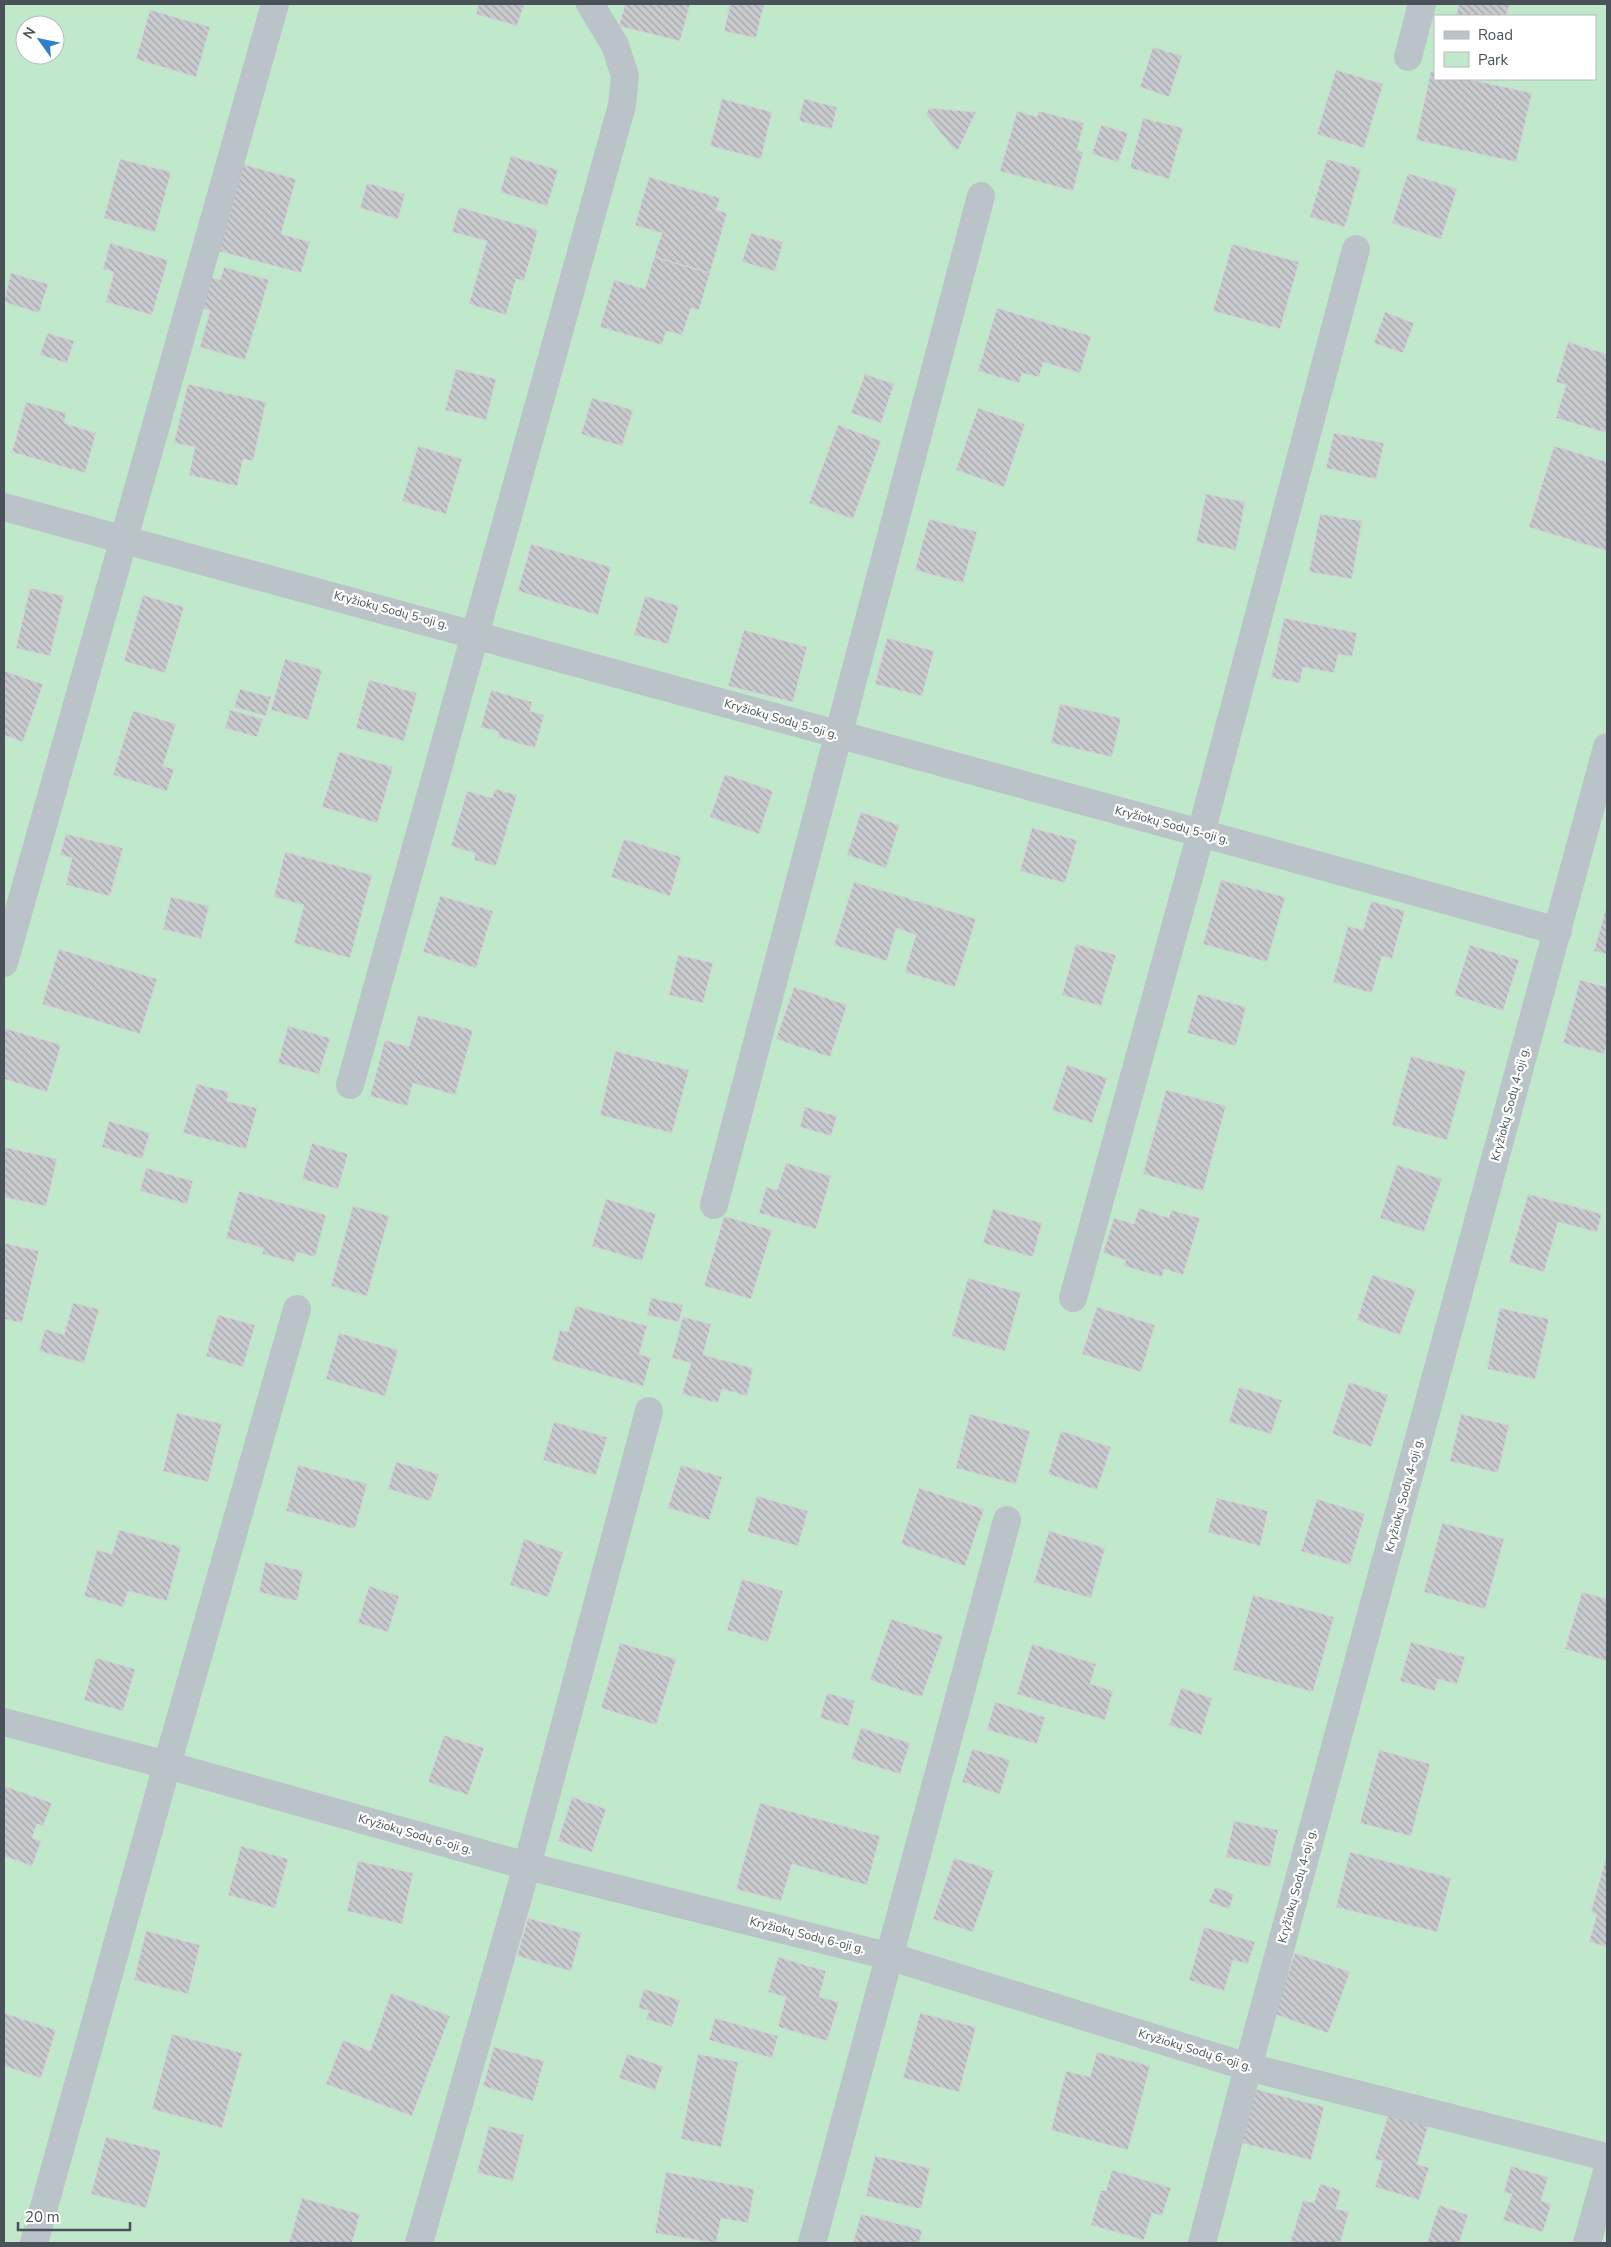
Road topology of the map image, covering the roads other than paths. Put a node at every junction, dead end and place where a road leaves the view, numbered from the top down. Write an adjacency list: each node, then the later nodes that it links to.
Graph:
1 (275, 4): 8 (street)
2 (590, 4): 9 (street)
3 (1422, 4): 4 (street)
4 (1408, 57)
5 (981, 196): 10 (street)
6 (1356, 249): 12 (street)
7 (4, 507): 8 (street, Kryžiokų Sodų 5-oji g.)
8 (123, 539): 9 (street, Kryžiokų Sodų 5-oji g.); 14 (street)
9 (476, 633): 10 (street, Kryžiokų Sodų 5-oji g.); 15 (street)
10 (838, 735): 12 (street, Kryžiokų Sodų 5-oji g.); 16 (street)
11 (1607, 747): 13 (street, Kryžiokų Sodų 4-oji g.)
12 (1201, 833): 13 (street, Kryžiokų Sodų 5-oji g.); 17 (street)
13 (1558, 931): 25 (street, Kryžiokų Sodų 4-oji g.)
14 (4, 963)
15 (350, 1085)
16 (714, 1205)
17 (1073, 1298)
18 (297, 1310): 22 (street)
19 (649, 1411): 23 (street)
20 (1007, 1520): 24 (street)
21 (4, 1722): 22 (street, Kryžiokų Sodų 6-oji g.)
22 (167, 1765): 23 (street, Kryžiokų Sodų 6-oji g.); 28 (street)
23 (527, 1866): 24 (street, Kryžiokų Sodų 6-oji g.); 29 (street)
24 (888, 1956): 25 (street, Kryžiokų Sodų 6-oji g.); 30 (street)
25 (1248, 2067): 26 (street, Kryžiokų Sodų 6-oji g.); 31 (street, Kryžiokų Sodų 4-oji g.)
26 (1607, 2157)
27 (1607, 2171): 32 (street)
28 (34, 2243)
29 (419, 2243)
30 (812, 2243)
31 (1202, 2243)
32 (1587, 2243)

